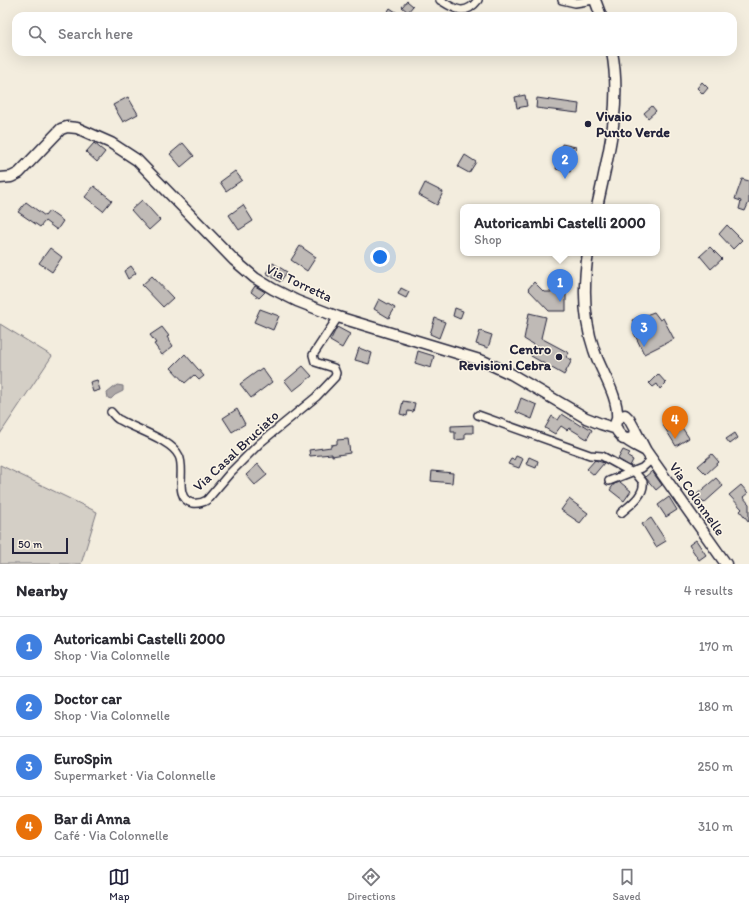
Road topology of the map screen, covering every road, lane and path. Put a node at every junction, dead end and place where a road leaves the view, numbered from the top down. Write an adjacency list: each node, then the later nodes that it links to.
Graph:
1 (440, 0): 2 (street)
2 (478, 0)
3 (562, 0): 4 (street)
4 (595, 0): 5 (street)
5 (600, 12)
6 (612, 56): 8 (street)
7 (0, 178): 10 (street, Via Torretta)
8 (598, 204)
9 (588, 256): 13 (street, Via Colonnelle)
10 (338, 316): 11 (street, Via Casal Bruciato); 13 (street, Via Torretta)
11 (111, 412)
12 (478, 415): 17 (street)
13 (619, 418): 14 (street, Via Colonnelle); 15 (street, Via Colonnelle)
14 (635, 430): 15 (street); 16 (street, Via Colonnelle)
15 (623, 438): 16 (street, Via Colonnelle)
16 (649, 455): 17 (street); 20 (street, Via Colonnelle)
17 (632, 471): 18 (street); 19 (street)
18 (609, 481)
19 (621, 513)
20 (726, 564)

